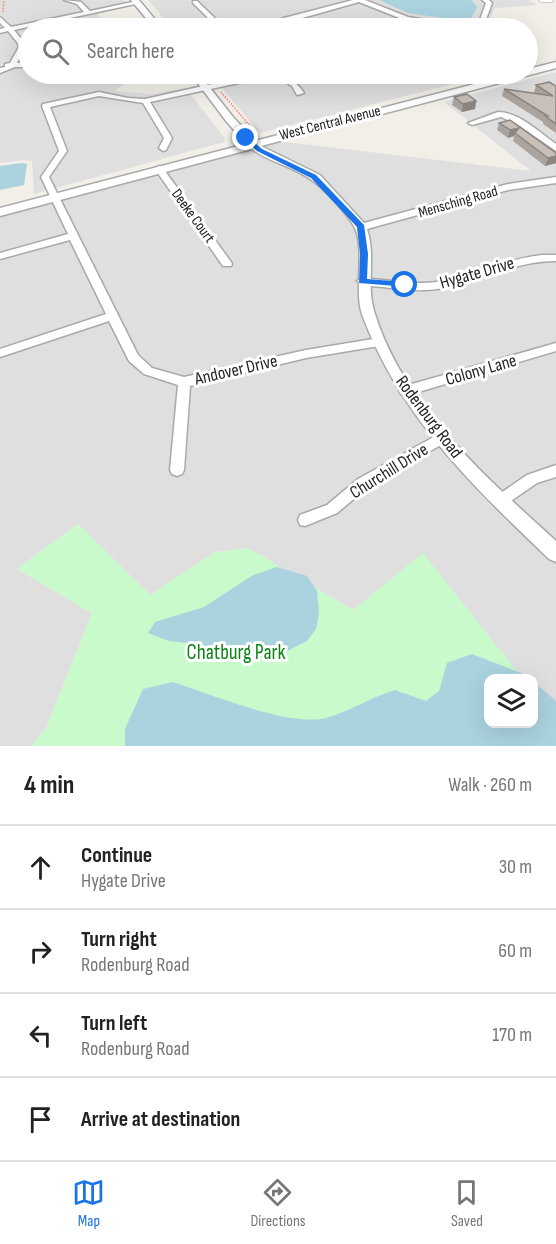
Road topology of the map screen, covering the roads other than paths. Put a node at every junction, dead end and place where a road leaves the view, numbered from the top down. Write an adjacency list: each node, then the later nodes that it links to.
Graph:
1 (67, 0): 8 (street)
2 (206, 0): 12 (street)
3 (359, 0): 13 (street); 14 (street)
4 (484, 0): 15 (street)
5 (541, 0): 6 (lane)
6 (551, 0)
7 (136, 1): 9 (street); 11 (street)
8 (82, 2): 9 (street)
9 (88, 12): 10 (street)
10 (60, 18)
11 (150, 18)
12 (211, 18)
13 (294, 18)
14 (404, 18)
15 (484, 18)
16 (0, 19): 18 (street)
17 (18, 27): 18 (street)
18 (9, 29): 19 (street); 20 (street)
19 (0, 31)
20 (18, 38)
21 (18, 55): 24 (street)
22 (0, 64): 24 (street)
23 (556, 65): 26 (street)
24 (12, 66): 25 (street); 27 (street)
25 (18, 66)
26 (538, 70)
27 (0, 71)
28 (204, 84): 32 (street)
29 (224, 84): 32 (street)
30 (292, 84): 33 (street)
31 (482, 84): 36 (street, West Central Avenue)
32 (207, 88): 34 (street); 36 (street)
33 (300, 93)
34 (145, 101): 37 (street); 41 (street, Andover Drive)
35 (472, 123): 38 (street)
36 (255, 140): 39 (street, West Central Avenue); 43 (street)
37 (163, 148)
38 (556, 148)
39 (159, 169): 41 (street, West Central Avenue); 47 (street, Deeke Court)
40 (556, 180): 43 (street, Mensching Road)
41 (54, 197): 42 (street, West Central Avenue); 44 (street, Andover Drive)
42 (0, 212)
43 (361, 227): 48 (street, Rodenburg Road)
44 (72, 236): 45 (street); 49 (street, Andover Drive)
45 (0, 256)
46 (556, 258): 48 (street, Hygate Drive)
47 (227, 264)
48 (362, 281): 50 (street, Rodenburg Road)
49 (112, 316): 52 (street); 53 (street, Andover Drive)
50 (379, 342): 53 (street, Andover Drive); 54 (street, Rodenburg Road)
51 (556, 347): 54 (street, Colony Lane)
52 (0, 353)
53 (184, 382): 56 (street)
54 (405, 391): 55 (street, Rodenburg Road)
55 (441, 438): 58 (street, Rodenburg Road); 59 (street, Churchill Drive)
56 (177, 470)
57 (556, 471): 58 (street)
58 (500, 501): 60 (street, Rodenburg Road)
59 (305, 520)
60 (556, 553)

